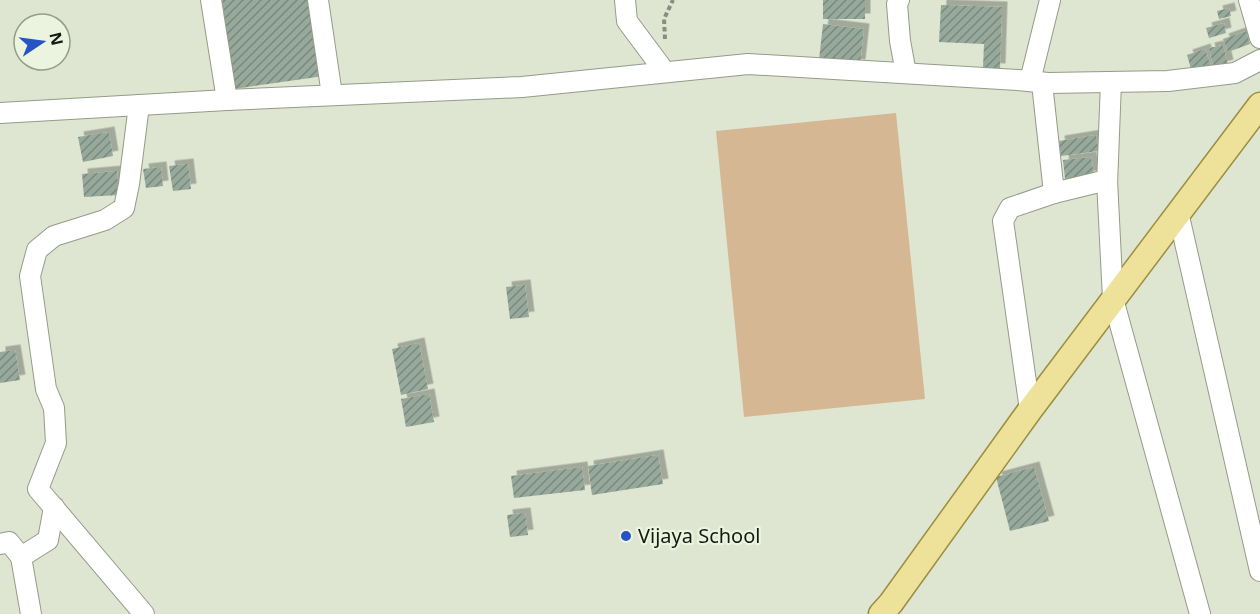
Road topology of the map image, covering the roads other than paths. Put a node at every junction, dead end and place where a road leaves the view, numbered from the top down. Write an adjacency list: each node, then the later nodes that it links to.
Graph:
1 (212, 0): 14 (street)
2 (318, 0): 13 (street)
3 (625, 0): 9 (street)
4 (899, 0): 10 (street)
5 (1050, 0): 11 (street)
6 (1249, 0): 7 (street)
7 (1260, 38)
8 (1260, 60): 12 (street)
9 (665, 72): 10 (street); 13 (street)
10 (906, 73): 11 (street)
11 (1036, 82): 12 (street); 19 (street)
12 (1110, 82): 18 (street)
13 (332, 95): 14 (street)
14 (226, 100): 15 (street)
15 (139, 105): 17 (street); 23 (street)
16 (1260, 105): 20 (main road)
17 (0, 113)
18 (1107, 185): 19 (street); 21 (street)
19 (1054, 193): 22 (street)
20 (1178, 212): 21 (main road); 26 (street)
21 (1113, 299): 22 (main road); 30 (street)
22 (1030, 410): 29 (main road)
23 (54, 507): 25 (street); 28 (street)
24 (0, 544): 25 (street)
25 (21, 557): 27 (street)
26 (1260, 571)
27 (31, 614)
28 (144, 614)
29 (881, 614)
30 (1200, 614)

